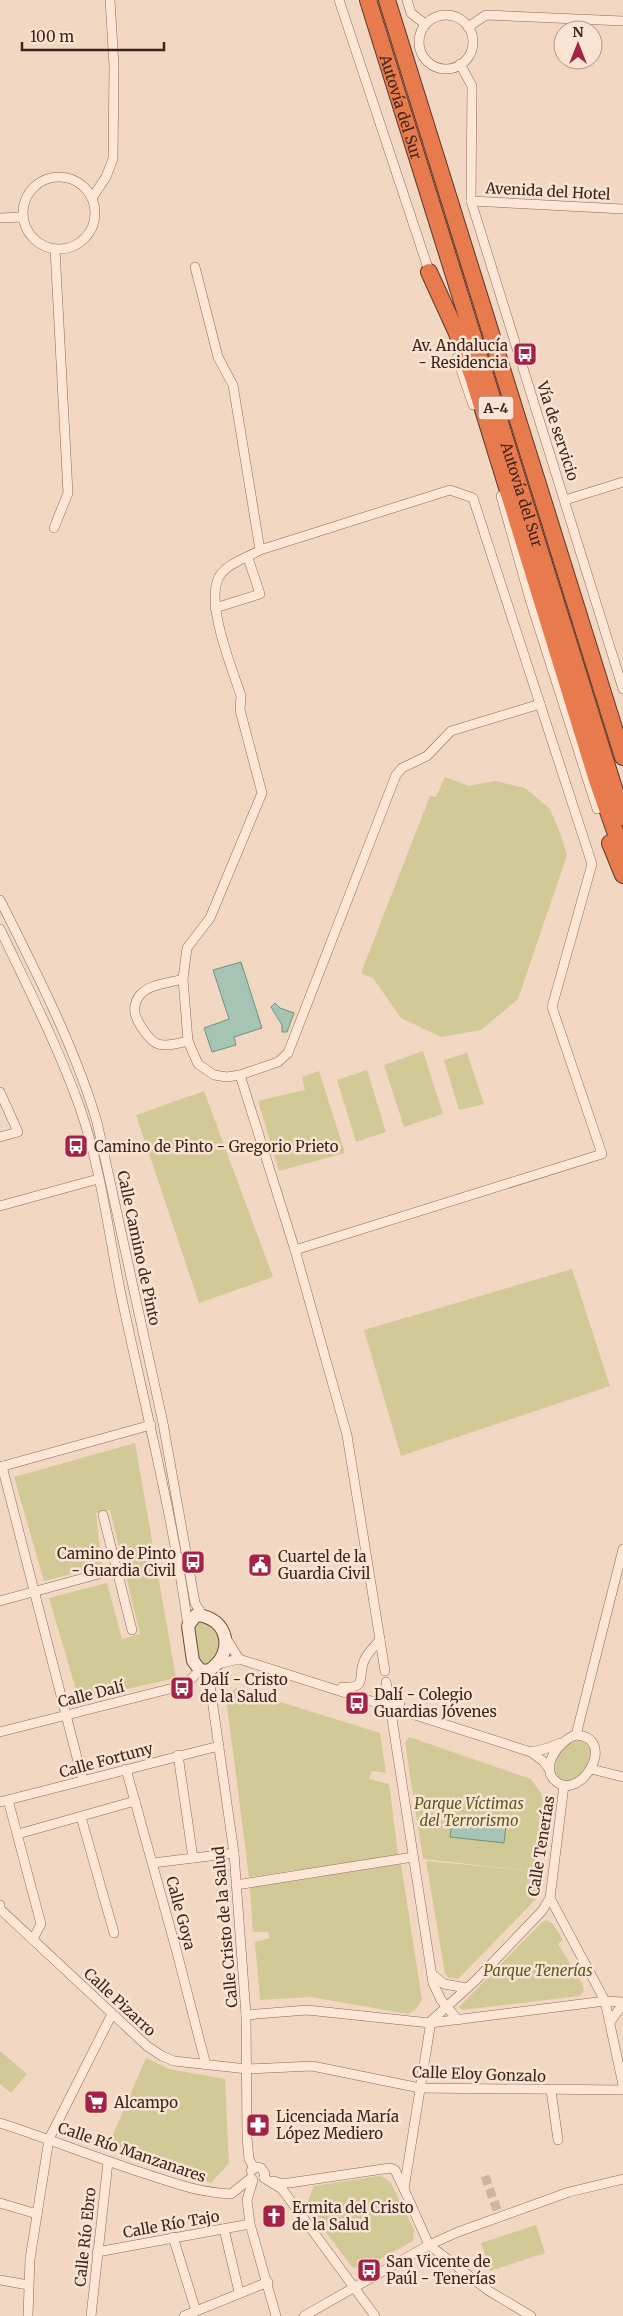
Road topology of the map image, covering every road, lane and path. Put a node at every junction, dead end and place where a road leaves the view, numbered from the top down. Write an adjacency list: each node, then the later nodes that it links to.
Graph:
1 (110, 0): 10 (street)
2 (339, 0): 17 (street)
3 (368, 0): 28 (highway, Autovía del Sur / A-4)
4 (386, 0): 26 (highway, Autovía del Sur / A-4)
5 (407, 0): 7 (street)
6 (623, 21): 8 (street)
7 (426, 24): 8 (street); 9 (street)
8 (468, 27): 9 (street)
9 (460, 64): 11 (street, Vía de servicio)
10 (92, 198): 13 (street); 15 (street)
11 (471, 201): 12 (street, Avenida del Hotel); 19 (street, Vía de servicio)
12 (623, 209)
13 (23, 217): 14 (street); 15 (street)
14 (0, 218)
15 (56, 249): 20 (street)
16 (194, 268): 21 (street)
17 (429, 272): 27 (street); 29 (highway)
18 (623, 482): 19 (street)
19 (565, 500): 24 (street, Vía de servicio)
20 (54, 528)
21 (260, 550): 22 (street); 25 (street)
22 (248, 558): 23 (street); 23 (street)
23 (214, 608): 33 (street)
24 (623, 689)
25 (540, 704): 35 (street); 40 (street)
26 (623, 757)
27 (597, 809): 30 (highway)
28 (623, 817)
29 (623, 854)
30 (623, 875)
31 (0, 900): 48 (street, Calle Camino de Pinto)
32 (0, 929): 38 (street, Calle Camino de Pinto)
33 (183, 979): 34 (street); 34 (street)
34 (188, 1041): 35 (street)
35 (240, 1075): 40 (street)
36 (0, 1092): 37 (street)
37 (0, 1138)
38 (98, 1179): 39 (street); 41 (street, Calle Camino de Pinto)
39 (0, 1206)
40 (295, 1250): 52 (street)
41 (151, 1425): 42 (street); 49 (street, Calle Camino de Pinto)
42 (1, 1467): 46 (street)
43 (103, 1515): 45 (street)
44 (623, 1549): 61 (street)
45 (117, 1569): 46 (street); 50 (street)
46 (34, 1592): 47 (street); 59 (street)
47 (0, 1601)
48 (203, 1616): 49 (street); 51 (street)
49 (188, 1626): 54 (street)
50 (132, 1630)
51 (225, 1636): 53 (street); 54 (street)
52 (380, 1640): 55 (street); 57 (street)
53 (239, 1659): 54 (street); 57 (street)
54 (209, 1668): 59 (street, Calle Dalí); 64 (street, Calle Cristo de la Salud)
55 (384, 1671)
56 (386, 1682): 62 (street)
57 (329, 1687): 58 (street)
58 (390, 1706): 62 (street); 78 (street)
59 (66, 1715): 60 (street, Calle Dalí); 71 (street)
60 (0, 1732)
61 (576, 1735): 63 (street); 68 (street)
62 (488, 1738): 65 (street)
63 (562, 1741): 65 (street); 69 (street)
64 (219, 1746): 66 (street, Calle Fortuny); 77 (street, Calle Cristo de la Salud)
65 (531, 1752): 69 (street)
66 (178, 1755): 67 (street, Calle Fortuny); 79 (street)
67 (126, 1769): 71 (street, Calle Fortuny); 74 (street, Calle Goya)
68 (591, 1769): 70 (street); 72 (street)
69 (550, 1770): 72 (street)
70 (623, 1777)
71 (83, 1781): 73 (street, Calle Fortuny)
72 (564, 1785): 82 (street, Calle Tenerías)
73 (4, 1801): 76 (street)
74 (135, 1801): 75 (street); 80 (street, Calle Goya)
75 (81, 1817): 76 (street); 87 (street)
76 (18, 1834): 88 (street)
77 (234, 1853): 79 (street); 81 (street, Calle Cristo de la Salud)
78 (413, 1857): 81 (street); 89 (street)
79 (193, 1858): 80 (street)
80 (153, 1863): 99 (street, Calle Goya)
81 (236, 1885): 95 (street, Calle Cristo de la Salud)
82 (550, 1898): 85 (street, Calle Tenerías); 86 (street)
83 (0, 1905): 84 (street, Calle Pizarro)
84 (0, 1910): 88 (street, Calle Pizarro)
85 (538, 1916): 86 (street); 90 (street, Calle Tenerías)
86 (559, 1918): 91 (street)
87 (114, 1933)
88 (33, 1939): 94 (street, Calle Pizarro)
89 (432, 1974): 90 (street); 93 (street)
90 (467, 1988): 93 (street, Calle Tenerías)
91 (605, 2001): 92 (street); 96 (street); 97 (street)
92 (623, 2003): 97 (street)
93 (446, 2007): 96 (street); 98 (street, Calle Tenerías)
94 (112, 2014): 99 (street, Calle Pizarro); 106 (street)
95 (246, 2015): 98 (street); 100 (street, Calle Cristo de la Salud)
96 (458, 2020): 98 (street)
97 (610, 2022): 101 (street)
98 (430, 2024): 102 (street)
99 (206, 2065): 100 (street, Calle Pizarro)
100 (247, 2069): 102 (street, Calle Eloy Gonzalo); 109 (street, Calle Cristo de la Salud)
101 (623, 2085)
102 (420, 2088): 103 (street, Calle Eloy Gonzalo); 113 (street)
103 (551, 2090): 104 (street, Calle Eloy Gonzalo); 107 (street)
104 (623, 2090)
105 (0, 2123): 106 (street, Calle Río Manzanares)
106 (49, 2139): 108 (street, Calle Río Manzanares); 115 (street)
107 (558, 2140)
108 (108, 2162): 111 (street, Calle Río Manzanares); 120 (street, Calle Río Ebro)
109 (254, 2168): 110 (street); 111 (street)
110 (264, 2177): 111 (street); 113 (street); 124 (street)
111 (252, 2179): 116 (street)
112 (623, 2179): 119 (street)
113 (404, 2189): 119 (street)
114 (0, 2203): 115 (street)
115 (36, 2214): 123 (street)
116 (250, 2224): 117 (street, Calle Río Tajo); 122 (street)
117 (224, 2229): 118 (street, Calle Río Tajo); 125 (street)
118 (173, 2237): 120 (street, Calle Río Tajo); 126 (street)
119 (430, 2245): 124 (street); 133 (street)
120 (98, 2252): 128 (street, Calle Río Ebro)
121 (0, 2280): 123 (street)
122 (268, 2282): 125 (street); 130 (street)
123 (28, 2285): 127 (street)
124 (354, 2287): 131 (street); 132 (street)
125 (240, 2292): 126 (street)
126 (196, 2311): 129 (street)
127 (28, 2316)
128 (91, 2316)
129 (184, 2316)
130 (276, 2316)
131 (304, 2316)
132 (375, 2316)
133 (531, 2316)

